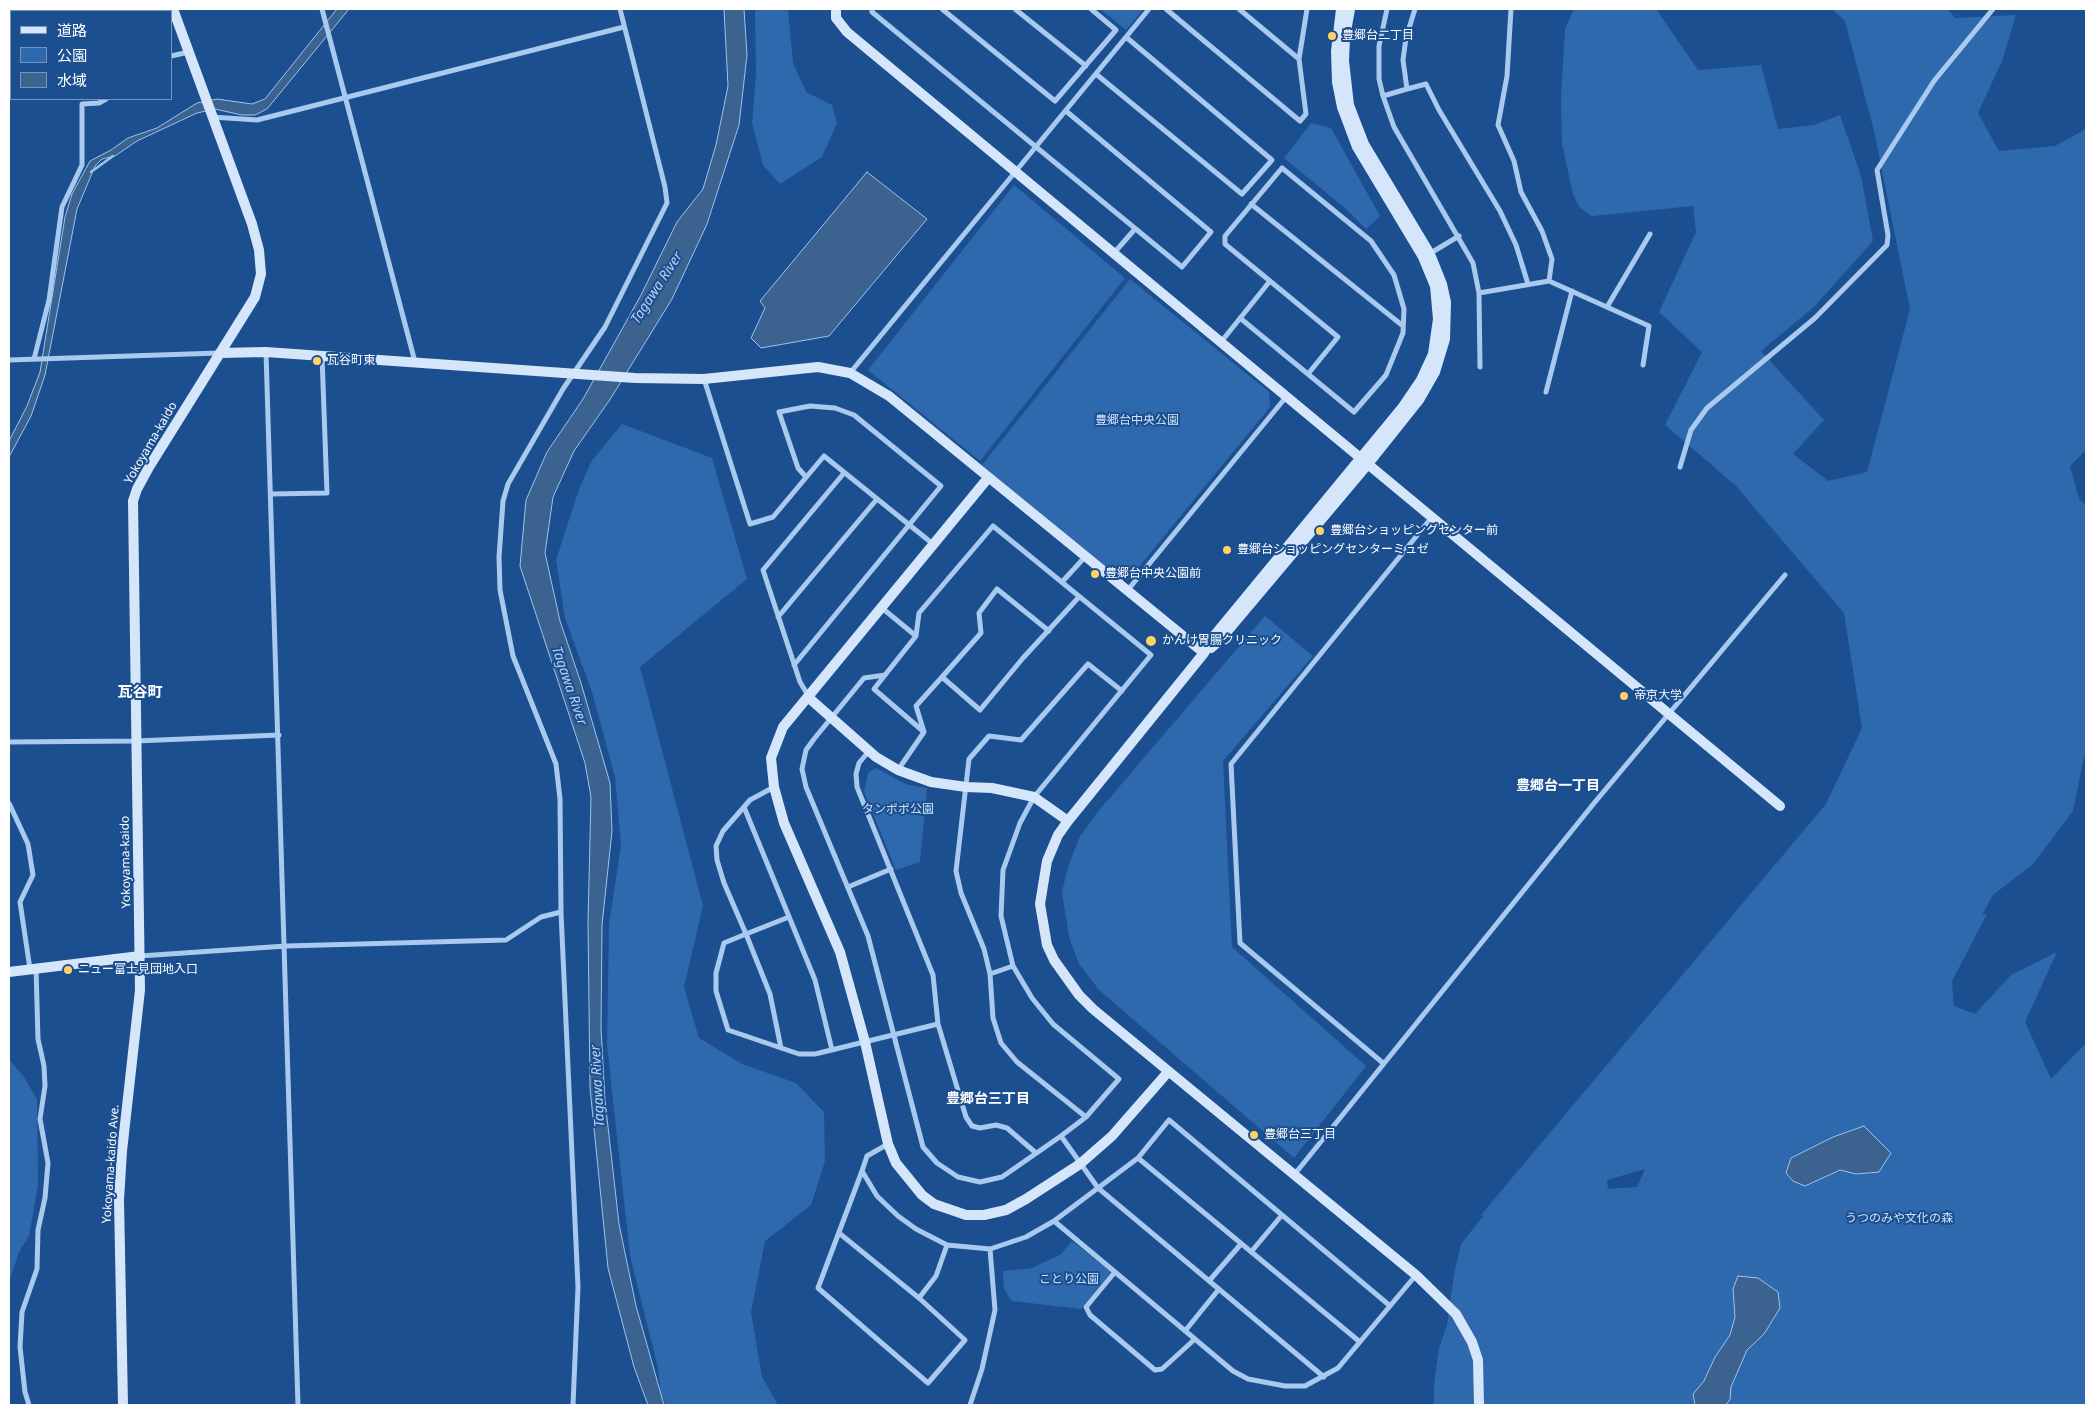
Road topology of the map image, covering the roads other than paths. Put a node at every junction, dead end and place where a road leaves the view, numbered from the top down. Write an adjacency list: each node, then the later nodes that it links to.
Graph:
1 (173, 9): 21 (street, Yokoyama-kaido)
2 (322, 9): 28 (street)
3 (620, 9): 19 (street)
4 (836, 9): 33 (street)
5 (872, 9): 32 (street)
6 (942, 9): 24 (street)
7 (1015, 9): 24 (street)
8 (1090, 9): 24 (street)
9 (1149, 9): 20 (street)
10 (1166, 9): 23 (street)
11 (1239, 9): 23 (street)
12 (1307, 9): 23 (street)
13 (1341, 9): 39 (street)
14 (1350, 9): 39 (street)
15 (1387, 9): 27 (street)
16 (1415, 9): 26 (street)
17 (1511, 9): 41 (street)
18 (1993, 9): 64 (street)
19 (624, 27): 28 (street); 58 (street)
20 (1126, 37): 25 (street); 25 (street)
21 (189, 52): 22 (street); 31 (street, Yokoyama-kaido)
22 (172, 56)
23 (1300, 58)
24 (1086, 66)
25 (1096, 74): 30 (street)
26 (1407, 88): 27 (street); 42 (street)
27 (1383, 96): 37 (street)
28 (346, 98): 31 (street); 54 (street)
29 (104, 100): 52 (street)
30 (1066, 111): 32 (street); 35 (street)
31 (212, 117): 50 (street, Yokoyama-kaido)
32 (1035, 148): 33 (street); 35 (street)
33 (1015, 172): 38 (street); 57 (street)
34 (1251, 204): 40 (street); 47 (street); 47 (street)
35 (1135, 229): 38 (street)
36 (1650, 234): 45 (street)
37 (1459, 236): 39 (street); 44 (street)
38 (1114, 254): 48 (street)
39 (1427, 256): 63 (street)
40 (1270, 281): 46 (street); 59 (street)
41 (1549, 281): 42 (street); 43 (street)
42 (1528, 284): 44 (street)
43 (1572, 291): 45 (street); 61 (street)
44 (1480, 293): 56 (street)
45 (1607, 307): 55 (street)
46 (1240, 318): 48 (street); 59 (street)
47 (1403, 326): 59 (street)
48 (1221, 342): 62 (street)
49 (266, 352): 50 (street); 51 (street); 68 (street)
50 (220, 353): 52 (street); 92 (street, Yokoyama-kaido)
51 (322, 356): 54 (street); 68 (street)
52 (34, 359): 53 (street)
53 (9, 360)
54 (415, 362): 58 (street)
55 (1643, 366)
56 (1480, 367)
57 (850, 373): 60 (street); 67 (street)
58 (575, 374): 60 (street); 105 (street)
59 (1308, 374)
60 (704, 379): 66 (street)
61 (1546, 392)
62 (1286, 396): 63 (street); 76 (street)
63 (1365, 461): 70 (street); 82 (street)
64 (1680, 467)
65 (844, 472): 66 (street); 69 (street); 79 (street)
66 (806, 477): 71 (street)
67 (988, 478): 72 (street); 73 (street)
68 (271, 494): 91 (street)
69 (877, 499): 71 (street); 79 (street)
70 (1432, 517): 88 (street); 119 (street)
71 (910, 525): 72 (street); 83 (street)
72 (933, 544): 78 (street)
73 (1084, 558): 75 (street); 76 (street)
74 (1785, 575): 88 (street)
75 (1062, 582): 77 (street); 81 (street)
76 (1126, 591): 82 (street)
77 (1079, 596): 80 (street); 86 (street)
78 (882, 608): 81 (street); 87 (street)
79 (778, 617): 83 (street)
80 (1049, 631): 85 (street); 85 (street)
81 (916, 636): 84 (street)
82 (1204, 654): 102 (street)
83 (794, 665): 87 (street)
84 (885, 675): 89 (street); 90 (street)
85 (942, 677): 90 (street)
86 (1122, 690): 97 (street); 98 (street)
87 (809, 698): 89 (street); 96 (street)
88 (1668, 713): 100 (street); 119 (street)
89 (831, 718): 94 (street); 104 (street)
90 (924, 732): 95 (street)
91 (279, 735): 92 (street); 108 (street)
92 (136, 740): 93 (street); 109 (street, Yokoyama-kaido)
93 (9, 742)
94 (869, 751): 95 (street); 103 (street)
95 (898, 770): 97 (street)
96 (774, 787): 101 (street); 116 (street)
97 (966, 787): 98 (street); 113 (street)
98 (1034, 797): 102 (street); 110 (street)
99 (9, 803): 111 (street)
100 (1780, 806)
101 (744, 807): 106 (street); 107 (street)
102 (1068, 820): 120 (street)
103 (891, 869): 104 (street); 114 (street)
104 (848, 887): 115 (street)
105 (560, 912): 108 (street); 150 (street)
106 (789, 917): 107 (street); 118 (street)
107 (746, 934): 117 (street); 117 (street)
108 (286, 946): 109 (street); 149 (street)
109 (140, 956): 111 (street); 148 (street, Yokoyama-kaido Ave.)
110 (1013, 966): 113 (street); 121 (street)
111 (33, 968): 112 (street); 147 (street)
112 (9, 972)
113 (990, 974): 121 (street)
114 (938, 1024): 115 (street); 124 (street)
115 (895, 1034): 116 (street); 124 (street)
116 (865, 1042): 118 (street); 123 (street)
117 (781, 1048): 118 (street)
118 (832, 1050)
119 (1383, 1063): 128 (street)
120 (1168, 1072): 126 (street); 128 (street)
121 (1086, 1117): 122 (street)
122 (1061, 1136): 124 (street); 126 (street)
123 (888, 1144): 126 (street); 127 (street)
124 (1036, 1154)
125 (1138, 1158): 129 (street); 130 (street); 133 (street)
126 (1080, 1164): 129 (street)
127 (862, 1171): 132 (street); 134 (street)
128 (1294, 1175): 138 (street)
129 (1098, 1188): 131 (street); 139 (street)
130 (1282, 1215): 136 (street); 142 (street)
131 (1054, 1221): 135 (street); 137 (street)
132 (839, 1233): 141 (street); 141 (street)
133 (1241, 1244): 136 (street); 139 (street)
134 (947, 1245): 135 (street); 141 (street)
135 (990, 1248): 151 (street)
136 (1251, 1252): 145 (street)
137 (1115, 1272): 143 (street); 144 (street)
138 (1416, 1275): 142 (street); 152 (street)
139 (1209, 1281): 140 (street)
140 (1219, 1289): 143 (street); 146 (street)
141 (919, 1298)
142 (1390, 1305): 145 (street)
143 (1186, 1330): 144 (street)
144 (1195, 1339): 146 (street)
145 (1360, 1342): 146 (street)
146 (1324, 1377)
147 (29, 1405)
148 (123, 1405)
149 (298, 1405)
150 (573, 1405)
151 (970, 1405)
152 (1479, 1405)

